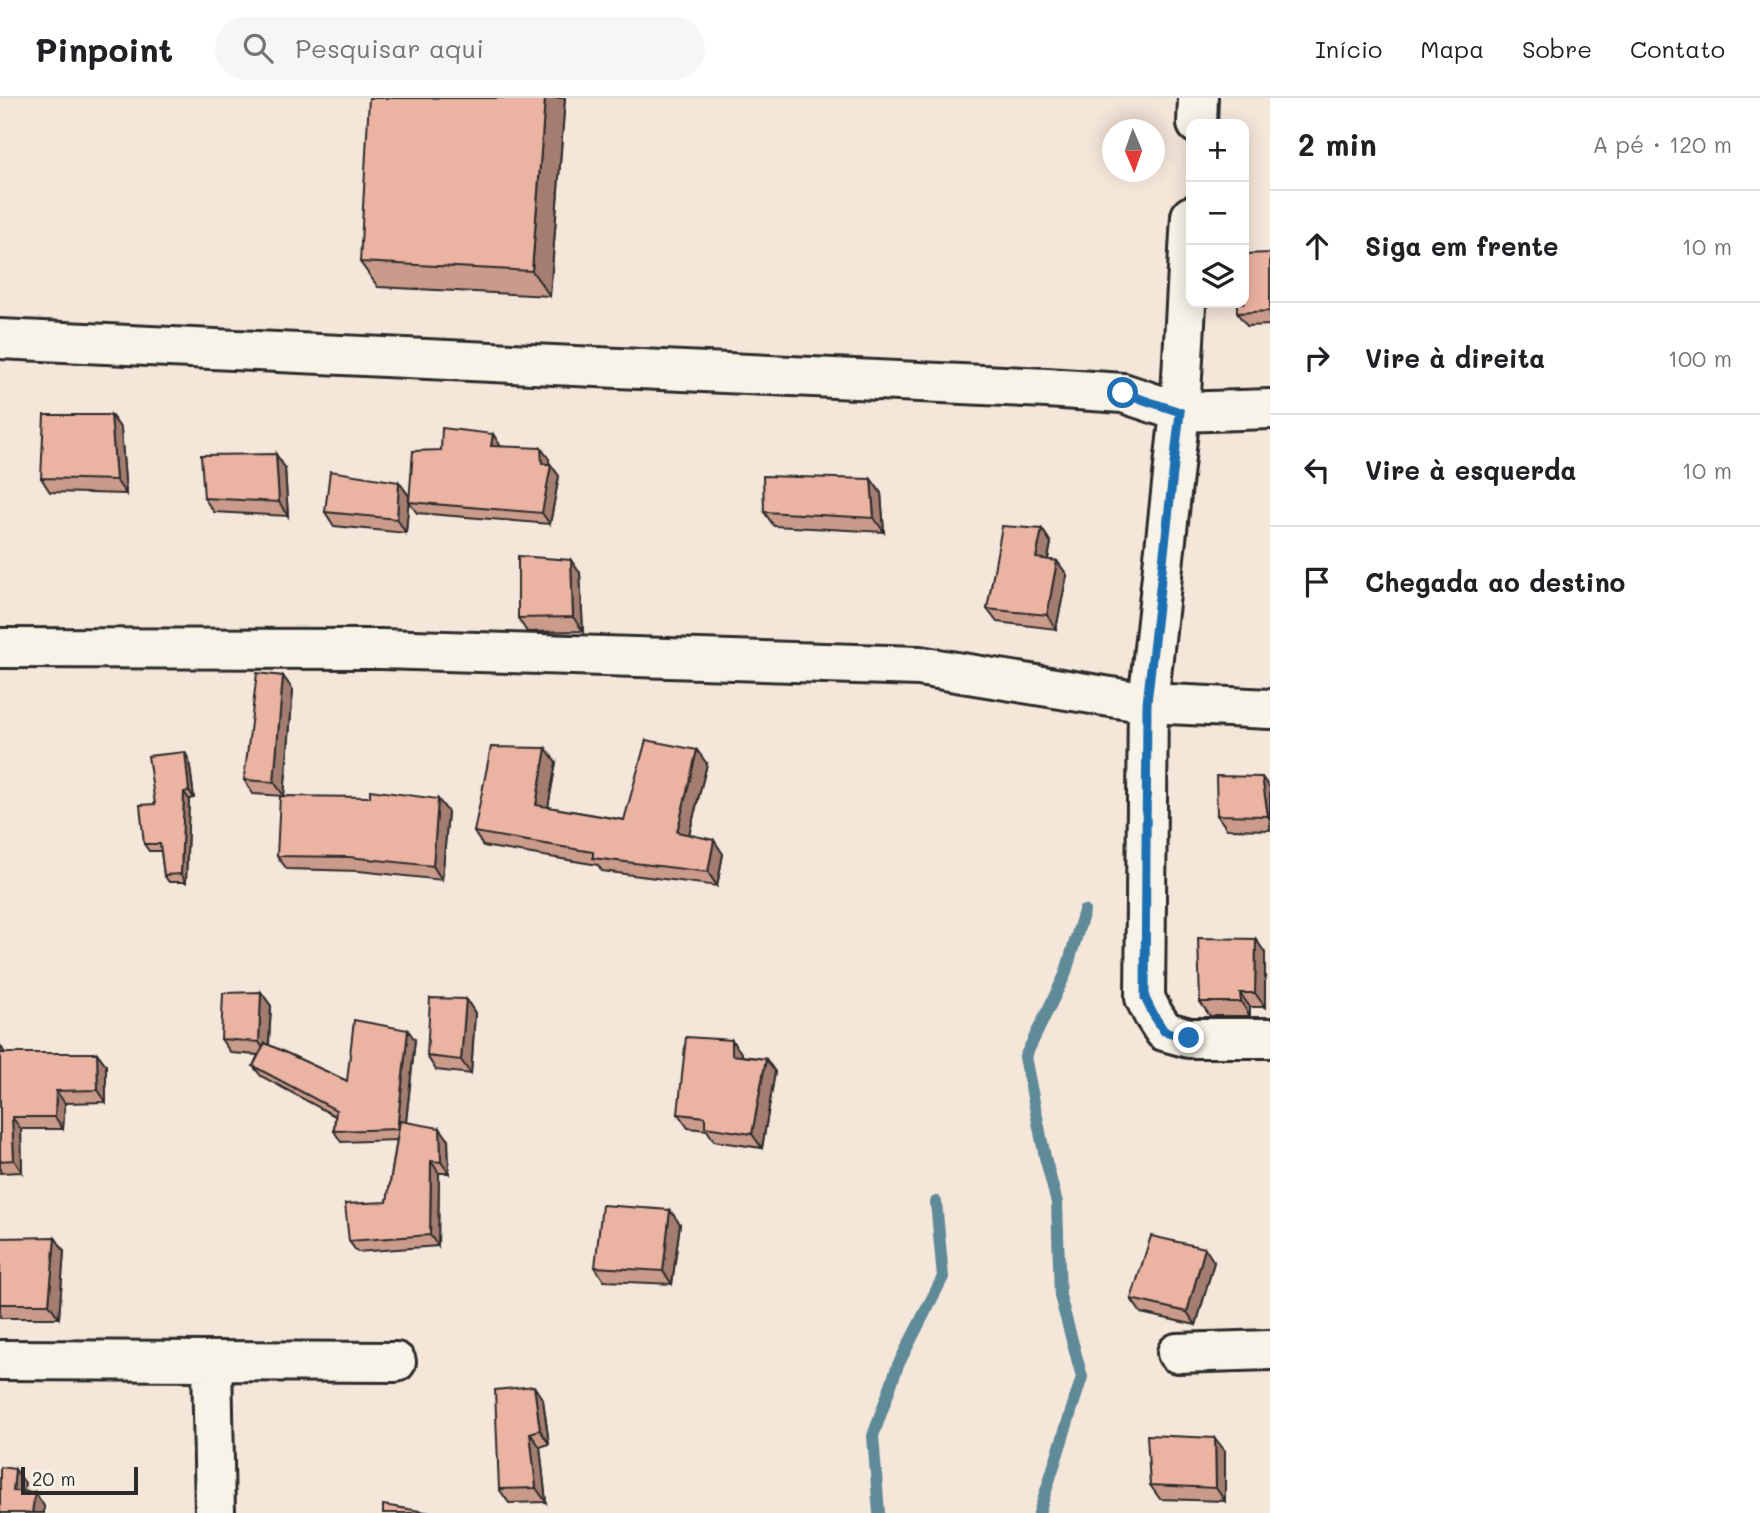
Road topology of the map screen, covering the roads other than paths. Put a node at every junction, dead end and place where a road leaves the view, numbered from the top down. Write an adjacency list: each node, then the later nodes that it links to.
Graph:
1 (1198, 98): 2 (street)
2 (1196, 119)
3 (1189, 245): 6 (street)
4 (0, 339): 6 (street)
5 (1270, 409): 6 (street)
6 (1180, 412): 8 (street)
7 (0, 648): 8 (street)
8 (1147, 703): 9 (street); 10 (street)
9 (1270, 709)
10 (1270, 1038)
11 (1270, 1350): 12 (street)
12 (1177, 1353)
13 (0, 1360): 14 (street)
14 (212, 1361): 15 (street); 16 (street)
15 (396, 1362)
16 (215, 1513)

